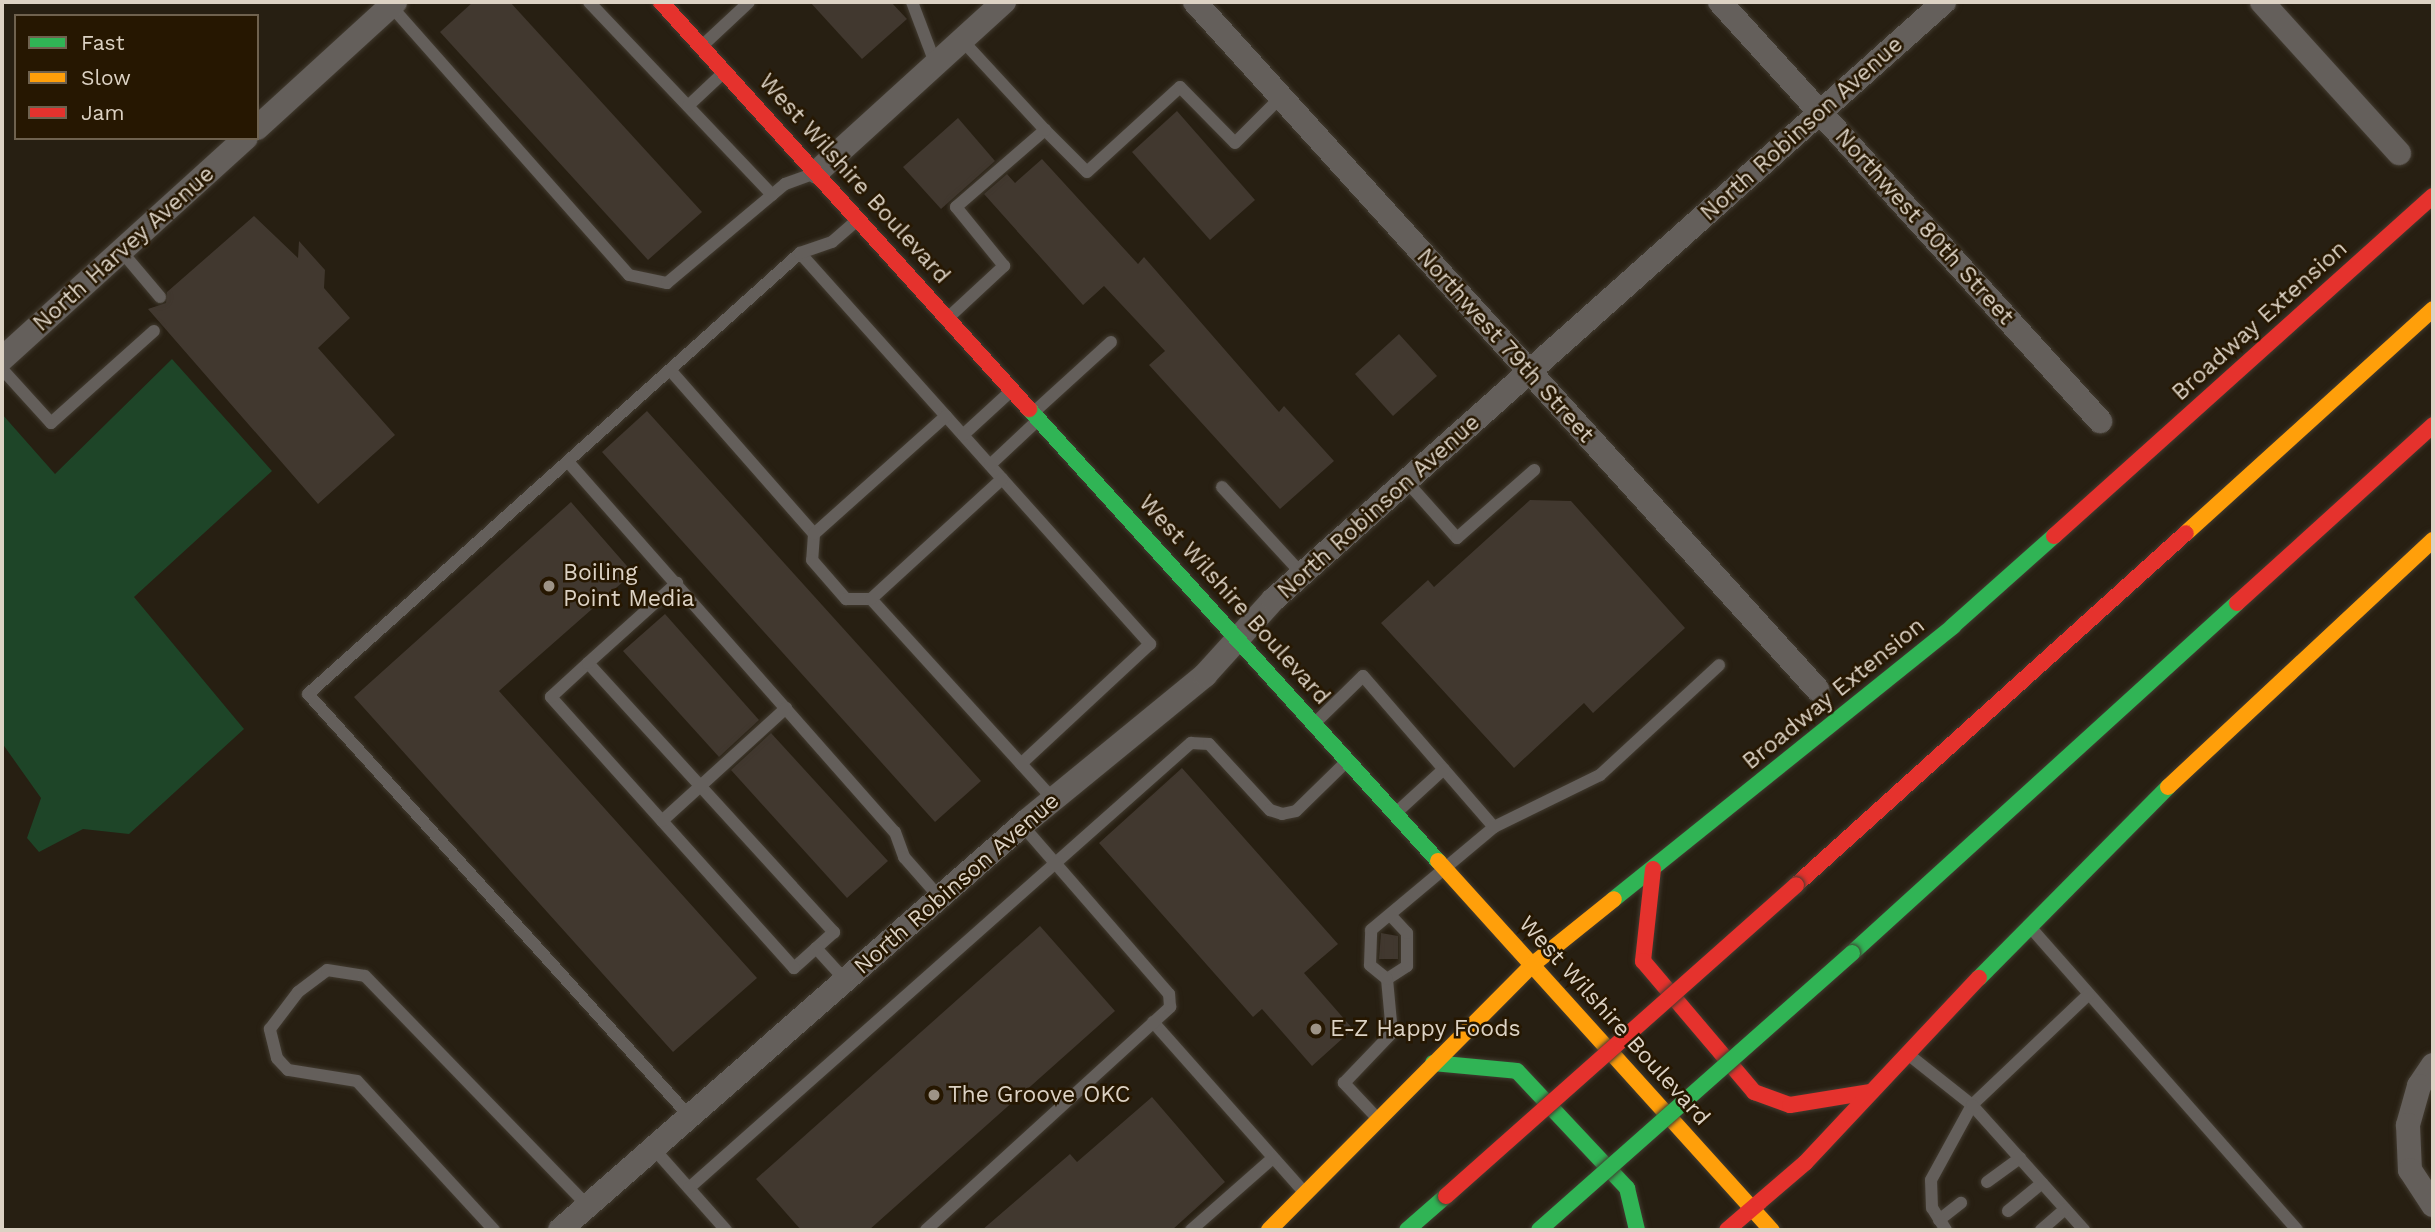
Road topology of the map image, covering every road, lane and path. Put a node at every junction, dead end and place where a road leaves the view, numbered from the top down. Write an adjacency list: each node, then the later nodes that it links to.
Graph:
1 (662, 2): 12 (main road, West Wilshire Boulevard)
2 (749, 2): 12 (lane)
3 (912, 2): 13 (lane)
4 (1003, 2): 11 (street)
5 (1195, 2): 15 (street, Northwest 79th Street)
6 (1720, 2): 17 (street, Northwest 80th Street)
7 (1944, 2): 17 (street, North Robinson Avenue)
8 (2262, 2): 21 (street)
9 (393, 4): 18 (street); 23 (lane)
10 (594, 4): 16 (lane)
11 (961, 39): 13 (street); 19 (lane)
12 (702, 46): 14 (main road, West Wilshire Boulevard)
13 (935, 63): 22 (street)
14 (724, 71): 16 (lane); 22 (main road, West Wilshire Boulevard)
15 (1281, 97): 19 (lane); 36 (street, Northwest 79th Street)
16 (688, 106): 23 (lane)
17 (1820, 112): 36 (street, North Robinson Avenue); 40 (street, Northwest 80th Street)
18 (259, 126)
19 (1045, 130): 30 (lane)
20 (244, 140): 26 (street, North Harvey Avenue)
21 (2399, 153)
22 (817, 172): 23 (lane); 25 (main road, West Wilshire Boulevard)
23 (772, 195)
24 (2433, 196): 71 (main road, Broadway Extension)
25 (859, 218): 27 (lane); 30 (main road, West Wilshire Boulevard)
26 (122, 252): 28 (lane); 33 (street, North Harvey Avenue)
27 (800, 253): 35 (lane); 39 (lane)
28 (160, 297)
29 (2433, 309): 108 (main road, bridge)
30 (948, 317): 37 (main road, West Wilshire Boulevard)
31 (154, 331): 34 (lane)
32 (1111, 342): 38 (lane)
33 (2, 359)
34 (2, 369)
35 (671, 371): 43 (lane); 49 (lane)
36 (1529, 372): 47 (street, North Robinson Avenue); 57 (street, Northwest 79th Street)
37 (1013, 389): 38 (main road, West Wilshire Boulevard); 42 (lane)
38 (1037, 415): 44 (lane); 54 (main road, West Wilshire Boulevard)
39 (946, 416): 42 (lane); 49 (lane)
40 (2100, 421)
41 (2433, 425): 109 (main road, bridge)
42 (963, 435): 44 (lane)
43 (570, 464): 52 (lane); 86 (lane)
44 (990, 465): 46 (lane)
45 (1534, 470): 47 (lane)
46 (1002, 479): 53 (lane); 61 (lane)
47 (1407, 482): 51 (street, North Robinson Avenue)
48 (1222, 487): 51 (lane)
49 (814, 534): 53 (lane)
50 (2433, 540): 74 (main road)
51 (1303, 575): 54 (street, North Robinson Avenue)
52 (677, 583): 55 (lane); 58 (lane)
53 (871, 599): 61 (lane)
54 (1238, 638): 59 (main road, West Wilshire Boulevard); 64 (street, North Robinson Avenue)
55 (588, 663): 63 (lane); 66 (lane)
56 (1719, 664): 68 (lane)
57 (1817, 690)
58 (786, 708): 63 (lane); 72 (lane)
59 (1315, 723): 60 (main road, West Wilshire Boulevard); 62 (lane)
60 (1348, 760): 65 (main road, West Wilshire Boulevard); 69 (lane)
61 (1021, 764): 64 (lane)
62 (1444, 769): 65 (lane); 68 (lane)
63 (701, 786): 66 (lane); 75 (lane)
64 (1053, 799): 67 (street, North Robinson Avenue)
65 (1396, 813): 70 (main road, West Wilshire Boulevard)
66 (662, 821): 75 (lane)
67 (1022, 825): 69 (lane); 72 (street, North Robinson Avenue)
68 (1494, 827): 70 (lane)
69 (1055, 863): 80 (lane); 93 (lane)
70 (1445, 869): 73 (lane); 76 (main road, West Wilshire Boulevard)
71 (1653, 869): 76 (main road, Broadway Extension); 84 (main road)
72 (940, 898): 78 (street, North Robinson Avenue)
73 (1393, 918): 77 (lane); 77 (lane)
74 (2027, 924): 79 (lane); 81 (main road)
75 (816, 948): 78 (lane)
76 (1532, 965): 82 (main road, Broadway Extension); 99 (main road, West Wilshire Boulevard)
77 (1387, 979): 87 (lane)
78 (846, 981): 86 (street, North Robinson Avenue)
79 (2089, 994): 85 (lane); 115 (lane)
80 (1153, 1022): 89 (lane); 105 (lane)
81 (1906, 1052): 84 (main road); 85 (lane)
82 (1433, 1063): 87 (main road, Broadway Extension); 110 (main road)
83 (2433, 1065): 96 (street)
84 (1869, 1092): 99 (main road)
85 (1972, 1105): 90 (lane); 101 (lane)
86 (691, 1118): 88 (street, North Robinson Avenue)
87 (1378, 1119): 94 (main road, Broadway Extension)
88 (654, 1149): 93 (lane); 97 (street, North Robinson Avenue)
89 (1273, 1158): 94 (lane); 106 (lane)
90 (2020, 1158): 91 (lane); 92 (lane)
91 (1987, 1182)
92 (2042, 1183): 98 (lane); 100 (lane)
93 (689, 1188): 104 (lane)
94 (1305, 1194): 107 (main road, Broadway Extension)
95 (1961, 1203): 101 (lane)
96 (2433, 1205)
97 (588, 1206): 102 (lane); 103 (street, North Robinson Avenue)
98 (2065, 1209): 113 (lane); 114 (lane)
99 (1753, 1210): 111 (main road); 112 (main road, West Wilshire Boulevard)
100 (2008, 1211)
101 (1943, 1225)
102 (494, 1230)
103 (560, 1230)
104 (726, 1230)
105 (926, 1230)
106 (1191, 1230)
107 (1269, 1230)
108 (1407, 1230)
109 (1539, 1230)
110 (1637, 1230)
111 (1727, 1230)
112 (1772, 1230)
113 (2040, 1230)
114 (2084, 1230)
115 (2297, 1230)

